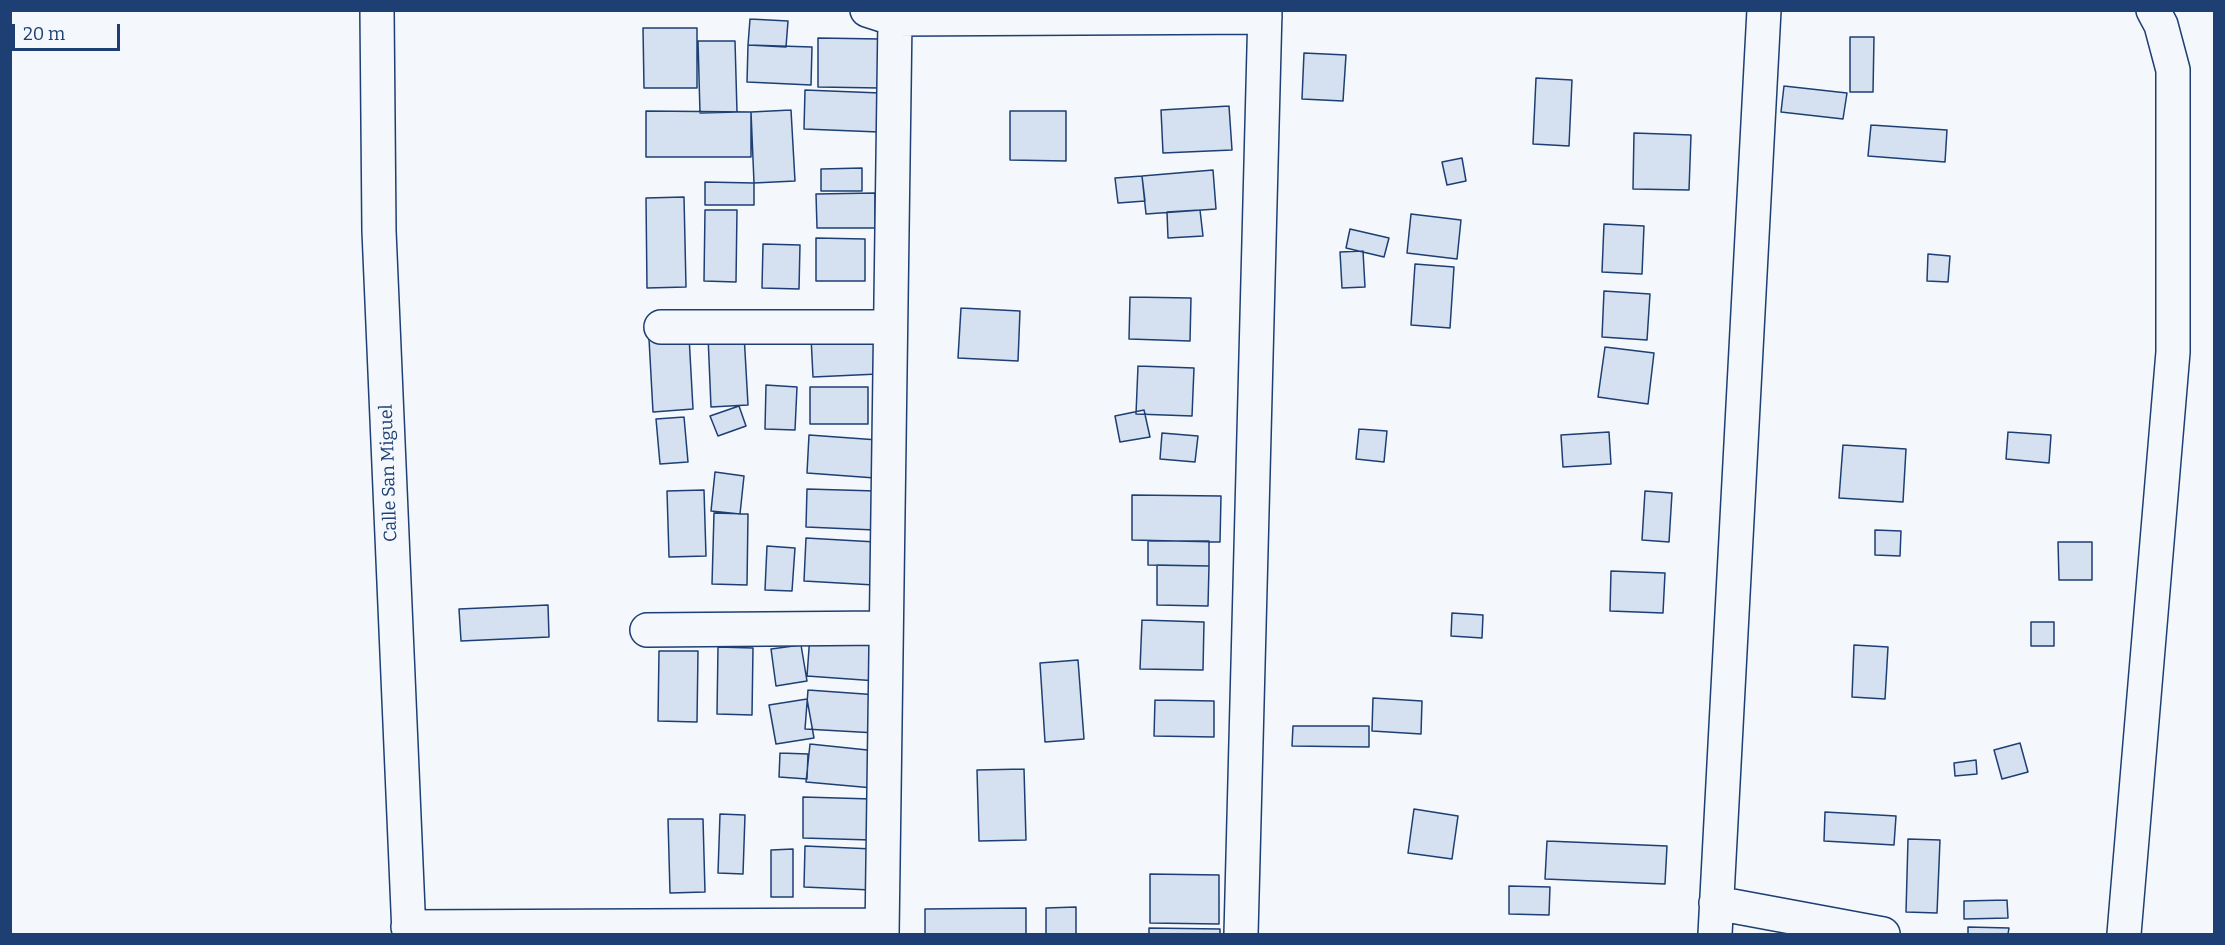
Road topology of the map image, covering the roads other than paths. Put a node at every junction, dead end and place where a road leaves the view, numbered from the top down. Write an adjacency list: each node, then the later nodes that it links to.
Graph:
1 (377, 10): 12 (street, Calle San Miguel)
2 (1764, 10): 10 (street)
3 (2153, 10): 15 (street)
4 (1265, 14): 5 (street); 13 (street)
5 (881, 15): 7 (street)
6 (661, 327): 7 (street)
7 (890, 327): 8 (street)
8 (886, 628): 9 (street); 11 (street)
9 (647, 630)
10 (1716, 919): 14 (street)
11 (882, 929): 12 (street)
12 (408, 931)
13 (1241, 934)
14 (1883, 934)
15 (2124, 934)

